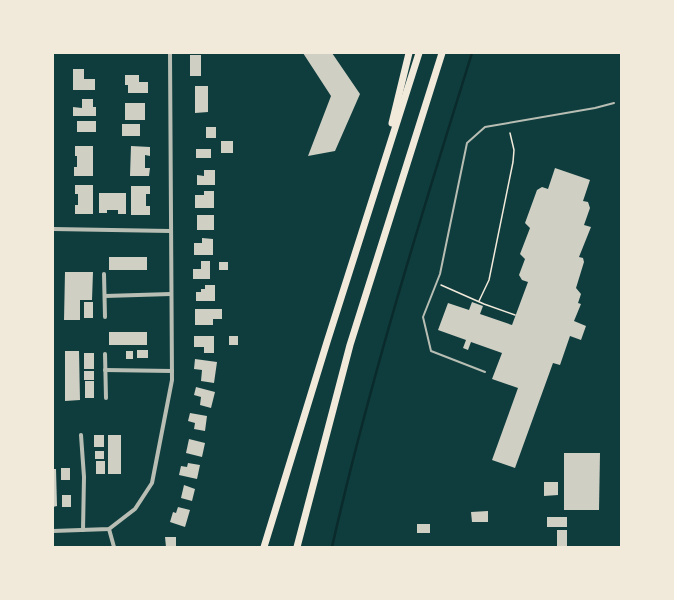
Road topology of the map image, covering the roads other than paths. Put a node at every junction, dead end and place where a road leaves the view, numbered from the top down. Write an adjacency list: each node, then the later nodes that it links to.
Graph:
1 (170, 53): 8 (street)
2 (409, 53): 6 (highway)
3 (419, 53): 6 (highway)
4 (442, 53): 24 (highway)
5 (614, 104): 16 (lane)
6 (377, 185): 23 (highway)
7 (53, 229): 8 (street)
8 (170, 231): 10 (street)
9 (104, 274): 11 (street)
10 (171, 294): 11 (street); 15 (street)
11 (105, 296): 12 (street)
12 (105, 317)
13 (105, 354): 14 (street)
14 (105, 370): 15 (street); 17 (street)
15 (172, 371): 19 (street)
16 (485, 372)
17 (106, 398)
18 (81, 435): 20 (street)
19 (109, 529): 20 (street); 22 (street)
20 (83, 530): 21 (street)
21 (53, 531)
22 (114, 547)
23 (264, 547)
24 (297, 547)

